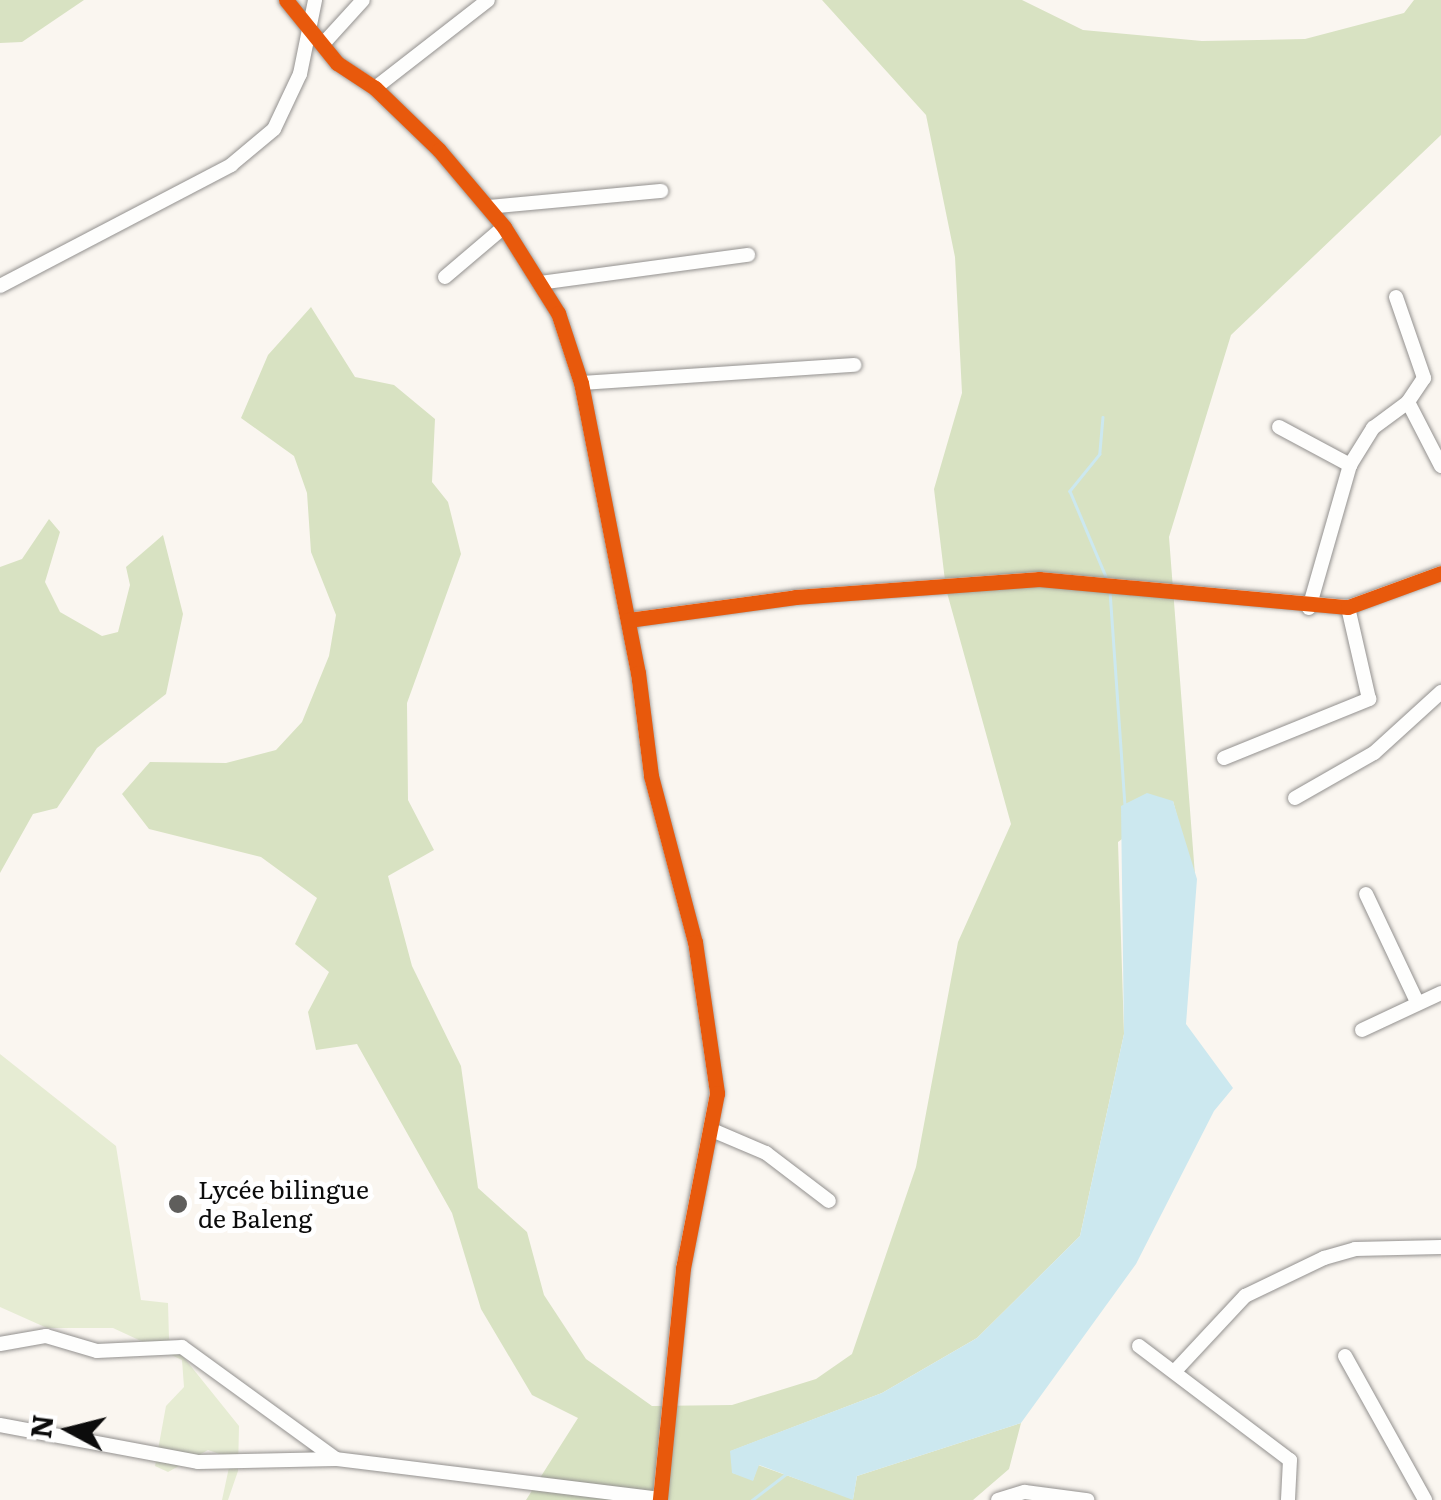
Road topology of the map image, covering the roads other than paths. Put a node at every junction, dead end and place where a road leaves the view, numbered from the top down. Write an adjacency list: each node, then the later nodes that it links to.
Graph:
1 (286, 0): 5 (street)
2 (315, 0): 5 (street)
3 (363, 0): 6 (street)
4 (488, 0): 7 (street)
5 (311, 23): 6 (street); 14 (street)
6 (323, 44): 7 (street)
7 (374, 88): 9 (street)
8 (661, 191): 9 (street)
9 (488, 207): 10 (street)
10 (504, 227): 12 (street); 13 (street)
11 (748, 255): 13 (street)
12 (445, 277)
13 (540, 283): 17 (street)
14 (0, 286)
15 (1396, 298): 18 (street)
16 (854, 365): 17 (street)
17 (580, 383): 25 (street)
18 (1408, 402): 20 (street); 21 (street)
19 (1279, 427): 20 (street)
20 (1350, 465): 24 (street)
21 (1441, 466)
22 (1441, 573): 23 (street)
23 (1348, 607): 24 (street); 27 (street)
24 (1309, 608): 25 (street)
25 (628, 620): 33 (street)
26 (1441, 692): 28 (street)
27 (1224, 758)
28 (1294, 798)
29 (1366, 894): 31 (street)
30 (1441, 994): 31 (street)
31 (1416, 1002): 32 (street)
32 (1362, 1030)
33 (712, 1130): 34 (street); 42 (street)
34 (829, 1201)
35 (1441, 1247): 39 (street)
36 (0, 1344): 41 (street)
37 (1139, 1346): 39 (street)
38 (1345, 1356): 46 (street)
39 (1174, 1371): 45 (street)
40 (0, 1424): 41 (street)
41 (336, 1460): 42 (street)
42 (660, 1500)
43 (998, 1500): 44 (street)
44 (1087, 1500)
45 (1288, 1500)
46 (1425, 1500)

